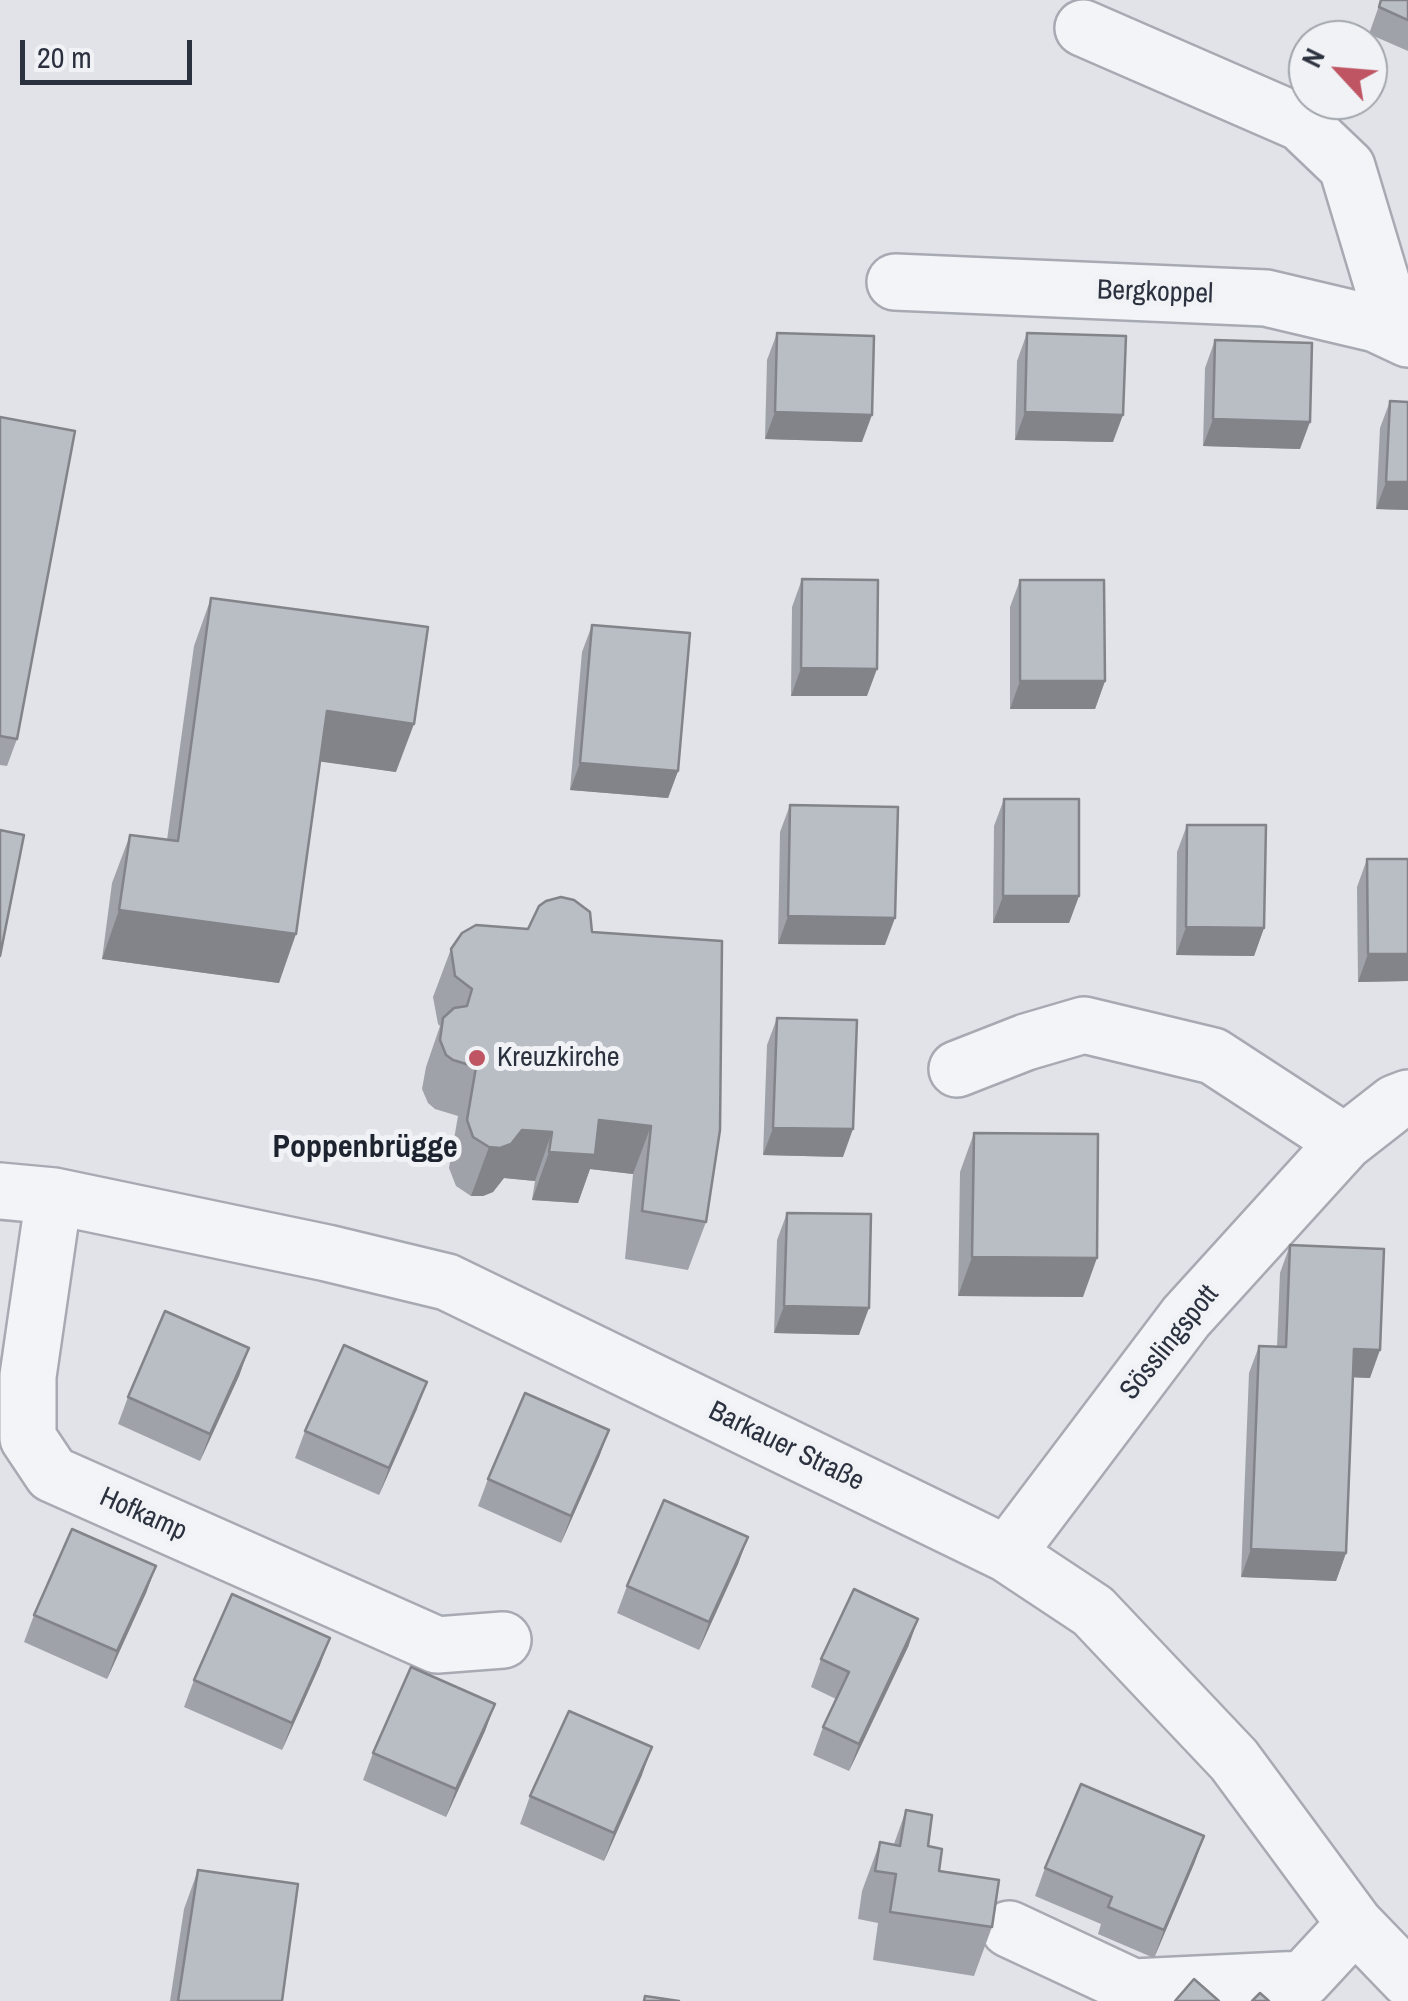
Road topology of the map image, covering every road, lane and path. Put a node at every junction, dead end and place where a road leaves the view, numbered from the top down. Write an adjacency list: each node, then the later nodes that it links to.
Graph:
1 (1083, 28): 3 (street)
2 (894, 282): 3 (street, Bergkoppel)
3 (1392, 331)
4 (958, 1068): 6 (street)
5 (1408, 1098): 6 (street, Sösslingspott)
6 (1345, 1142): 9 (street, Sösslingspott)
7 (0, 1191): 8 (street, Barkauer Straße)
8 (54, 1196): 9 (street, Barkauer Straße); 10 (street, Hofkamp)
9 (1007, 1554): 11 (street, Barkauer Straße)
10 (503, 1640)
11 (1355, 1924): 12 (street); 13 (street, Barkauer Straße)
12 (1009, 1929)
13 (1408, 1979)

